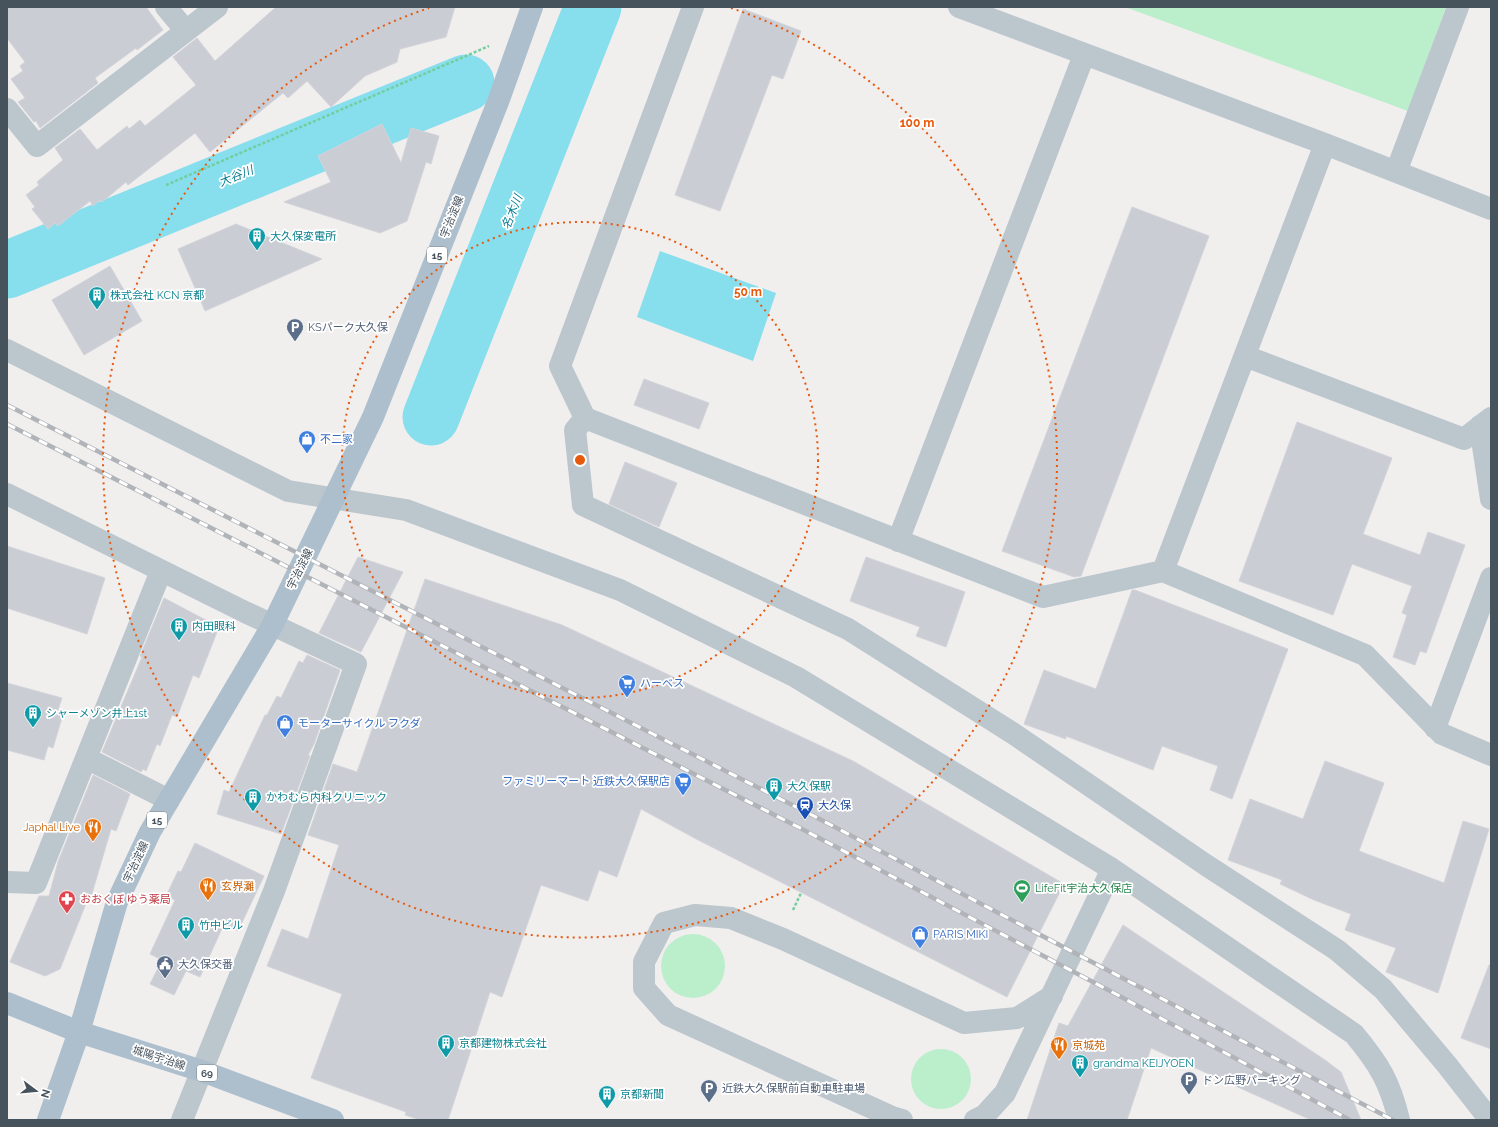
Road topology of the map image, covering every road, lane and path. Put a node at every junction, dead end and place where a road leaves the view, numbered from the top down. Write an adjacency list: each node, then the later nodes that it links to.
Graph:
1 (166, 7): 7 (street)
2 (217, 7): 7 (street)
3 (532, 7): 21 (main road, 宇治淀線 / 15)
4 (693, 7): 17 (street)
5 (959, 7): 9 (street)
6 (1458, 7): 12 (street)
7 (186, 31): 10 (street)
8 (491, 45): 13 (path)
9 (1084, 55): 11 (street); 22 (street)
10 (7, 109)
11 (1325, 144): 12 (street); 16 (street)
12 (1396, 172): 14 (street)
13 (166, 185)
14 (1491, 209)
15 (7, 350): 21 (street)
16 (1245, 356): 18 (street); 24 (street)
17 (585, 418): 22 (street); 45 (street)
18 (1486, 422): 20 (street)
19 (7, 494): 23 (street)
20 (1491, 498)
21 (334, 499): 26 (main road, 宇治淀線 / 15); 31 (street)
22 (898, 541): 24 (street)
23 (161, 571): 26 (street); 29 (street)
24 (1163, 571): 27 (street)
25 (1491, 578): 27 (street)
26 (272, 626): 30 (main road, 宇治淀線 / 15); 38 (street)
27 (1435, 728): 28 (street)
28 (1491, 755)
29 (86, 758): 30 (street); 32 (street)
30 (169, 800): 37 (main road, 宇治淀線 / 15)
31 (1112, 869): 35 (street); 44 (street)
32 (7, 882)
33 (801, 893): 34 (path)
34 (793, 910)
35 (1052, 996): 42 (street); 43 (street)
36 (7, 1004): 37 (main road, 城陽宇治線 / 69)
37 (79, 1032): 38 (main road, 城陽宇治線 / 69); 39 (main road, 宇治淀線 / 15)
38 (202, 1071): 40 (street); 41 (main road, 城陽宇治線 / 69)
39 (48, 1120)
40 (182, 1120)
41 (333, 1120)
42 (902, 1120)
43 (975, 1120)
44 (1399, 1120)
45 (1490, 1120)

